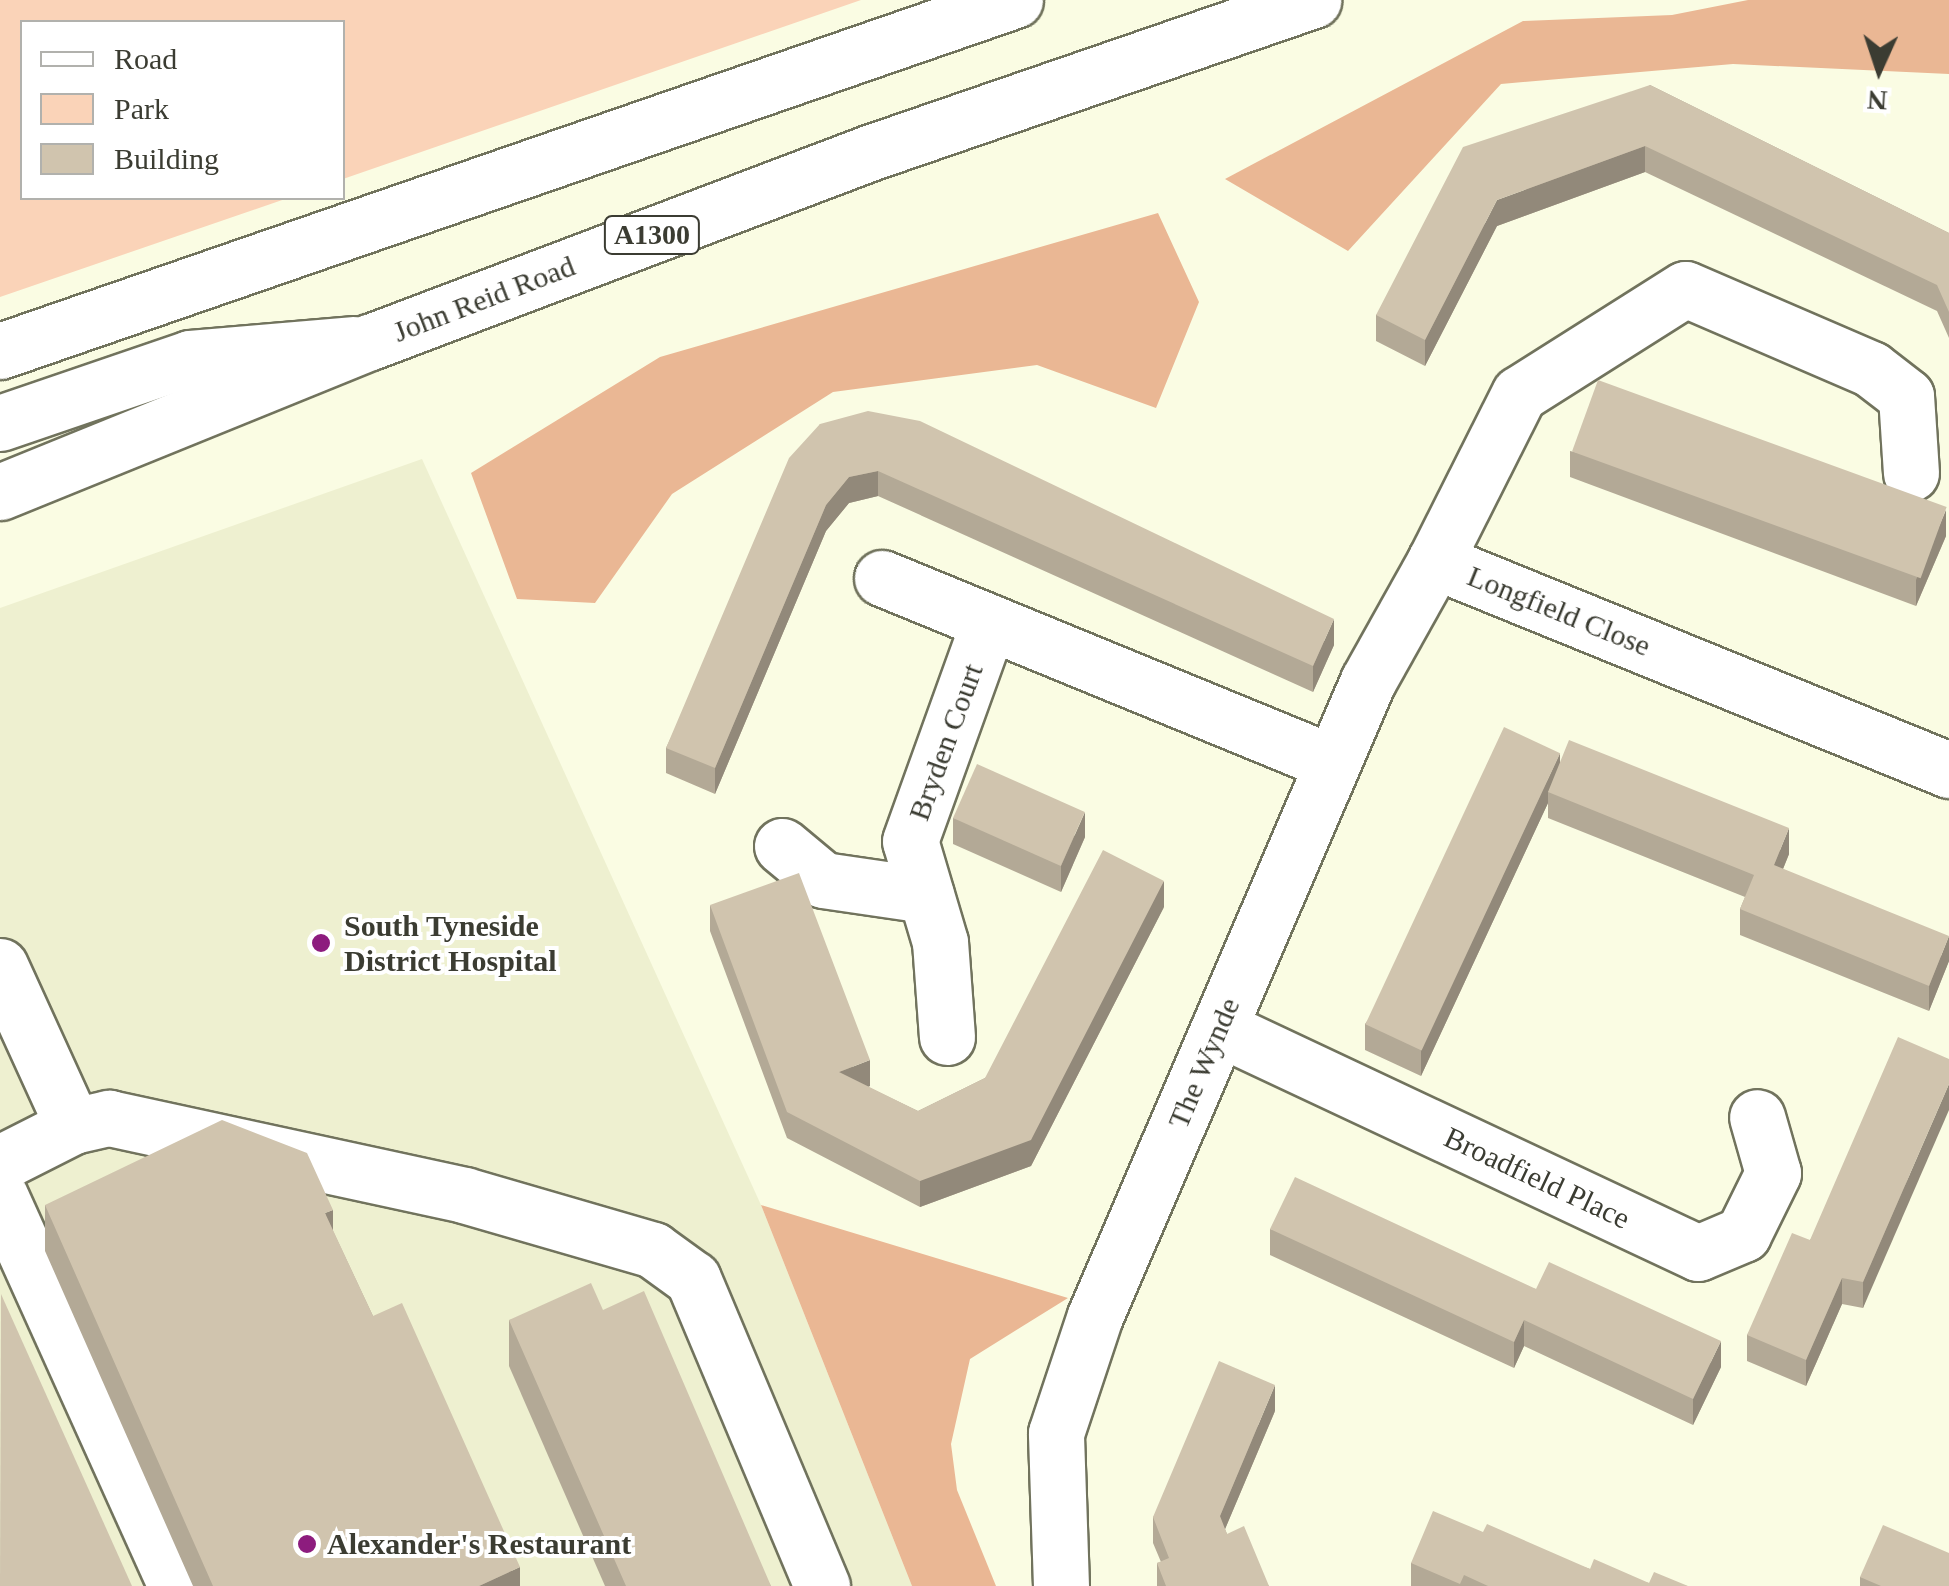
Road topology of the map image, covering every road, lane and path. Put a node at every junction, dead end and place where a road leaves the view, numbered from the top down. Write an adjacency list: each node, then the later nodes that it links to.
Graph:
1 (1015, 0): 4 (main road)
2 (1313, 0): 3 (main road, John Reid Road / A1300)
3 (370, 342): 5 (main road); 7 (main road, John Reid Road / A1300)
4 (0, 352)
5 (0, 423)
6 (1911, 473): 8 (main road, Longfield Close)
7 (0, 492)
8 (1435, 561): 11 (main road, The Wynde); 12 (main road, Longfield Close)
9 (882, 578): 10 (main road, Bryden Court)
10 (990, 622): 11 (main road, Bryden Court); 14 (main road, Bryden Court)
11 (1333, 763): 16 (main road, The Wynde)
12 (1949, 770)
13 (782, 846): 14 (main road)
14 (926, 895): 17 (main road, Bryden Court)
15 (0, 966): 19 (main road)
16 (1219, 1028): 18 (main road, Broadfield Place); 24 (main road, The Wynde)
17 (947, 1038)
18 (1758, 1117)
19 (72, 1126): 20 (main road); 23 (main road)
20 (0, 1163)
21 (0, 1196): 22 (main road)
22 (176, 1586)
23 (822, 1586)
24 (1060, 1586)

